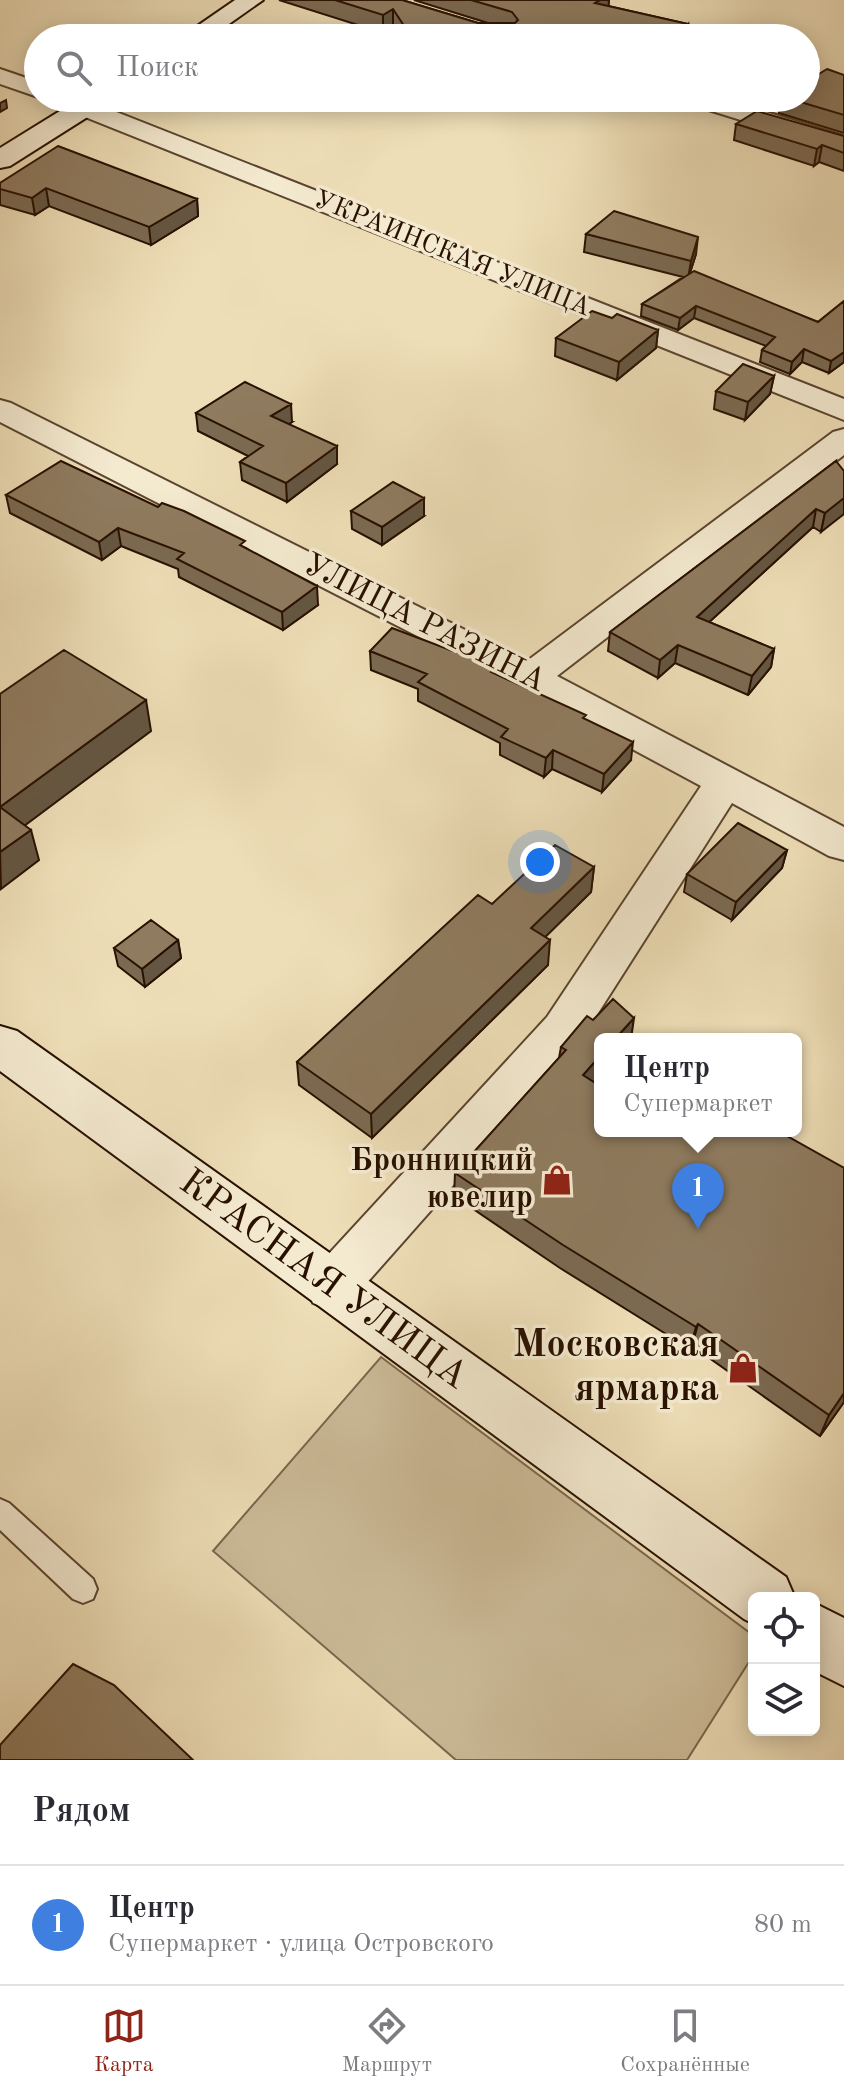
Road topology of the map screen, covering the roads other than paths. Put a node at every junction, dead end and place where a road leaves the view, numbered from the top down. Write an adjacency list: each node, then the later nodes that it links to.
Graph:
1 (251, 0): 2 (street)
2 (214, 24)
3 (0, 76): 4 (street)
4 (24, 85)
5 (66, 112): 9 (street)
6 (108, 112): 11 (street, УКРАИНСКАЯ УЛИЦА)
7 (740, 112): 8 (street)
8 (844, 144)
9 (0, 160)
10 (0, 410): 13 (street, УЛИЦА РАЗИНА)
11 (844, 410)
12 (844, 439): 13 (street)
13 (530, 678): 14 (street, УЛИЦА РАЗИНА)
14 (724, 783): 15 (street, УЛИЦА РАЗИНА); 17 (street)
15 (844, 845)
16 (0, 1045): 17 (street, КРАСНАЯ УЛИЦА)
17 (331, 1287): 20 (street, КРАСНАЯ УЛИЦА)
18 (0, 1512): 19 (lane)
19 (83, 1589)
20 (757, 1592)
21 (820, 1638): 22 (street)
22 (844, 1655)

